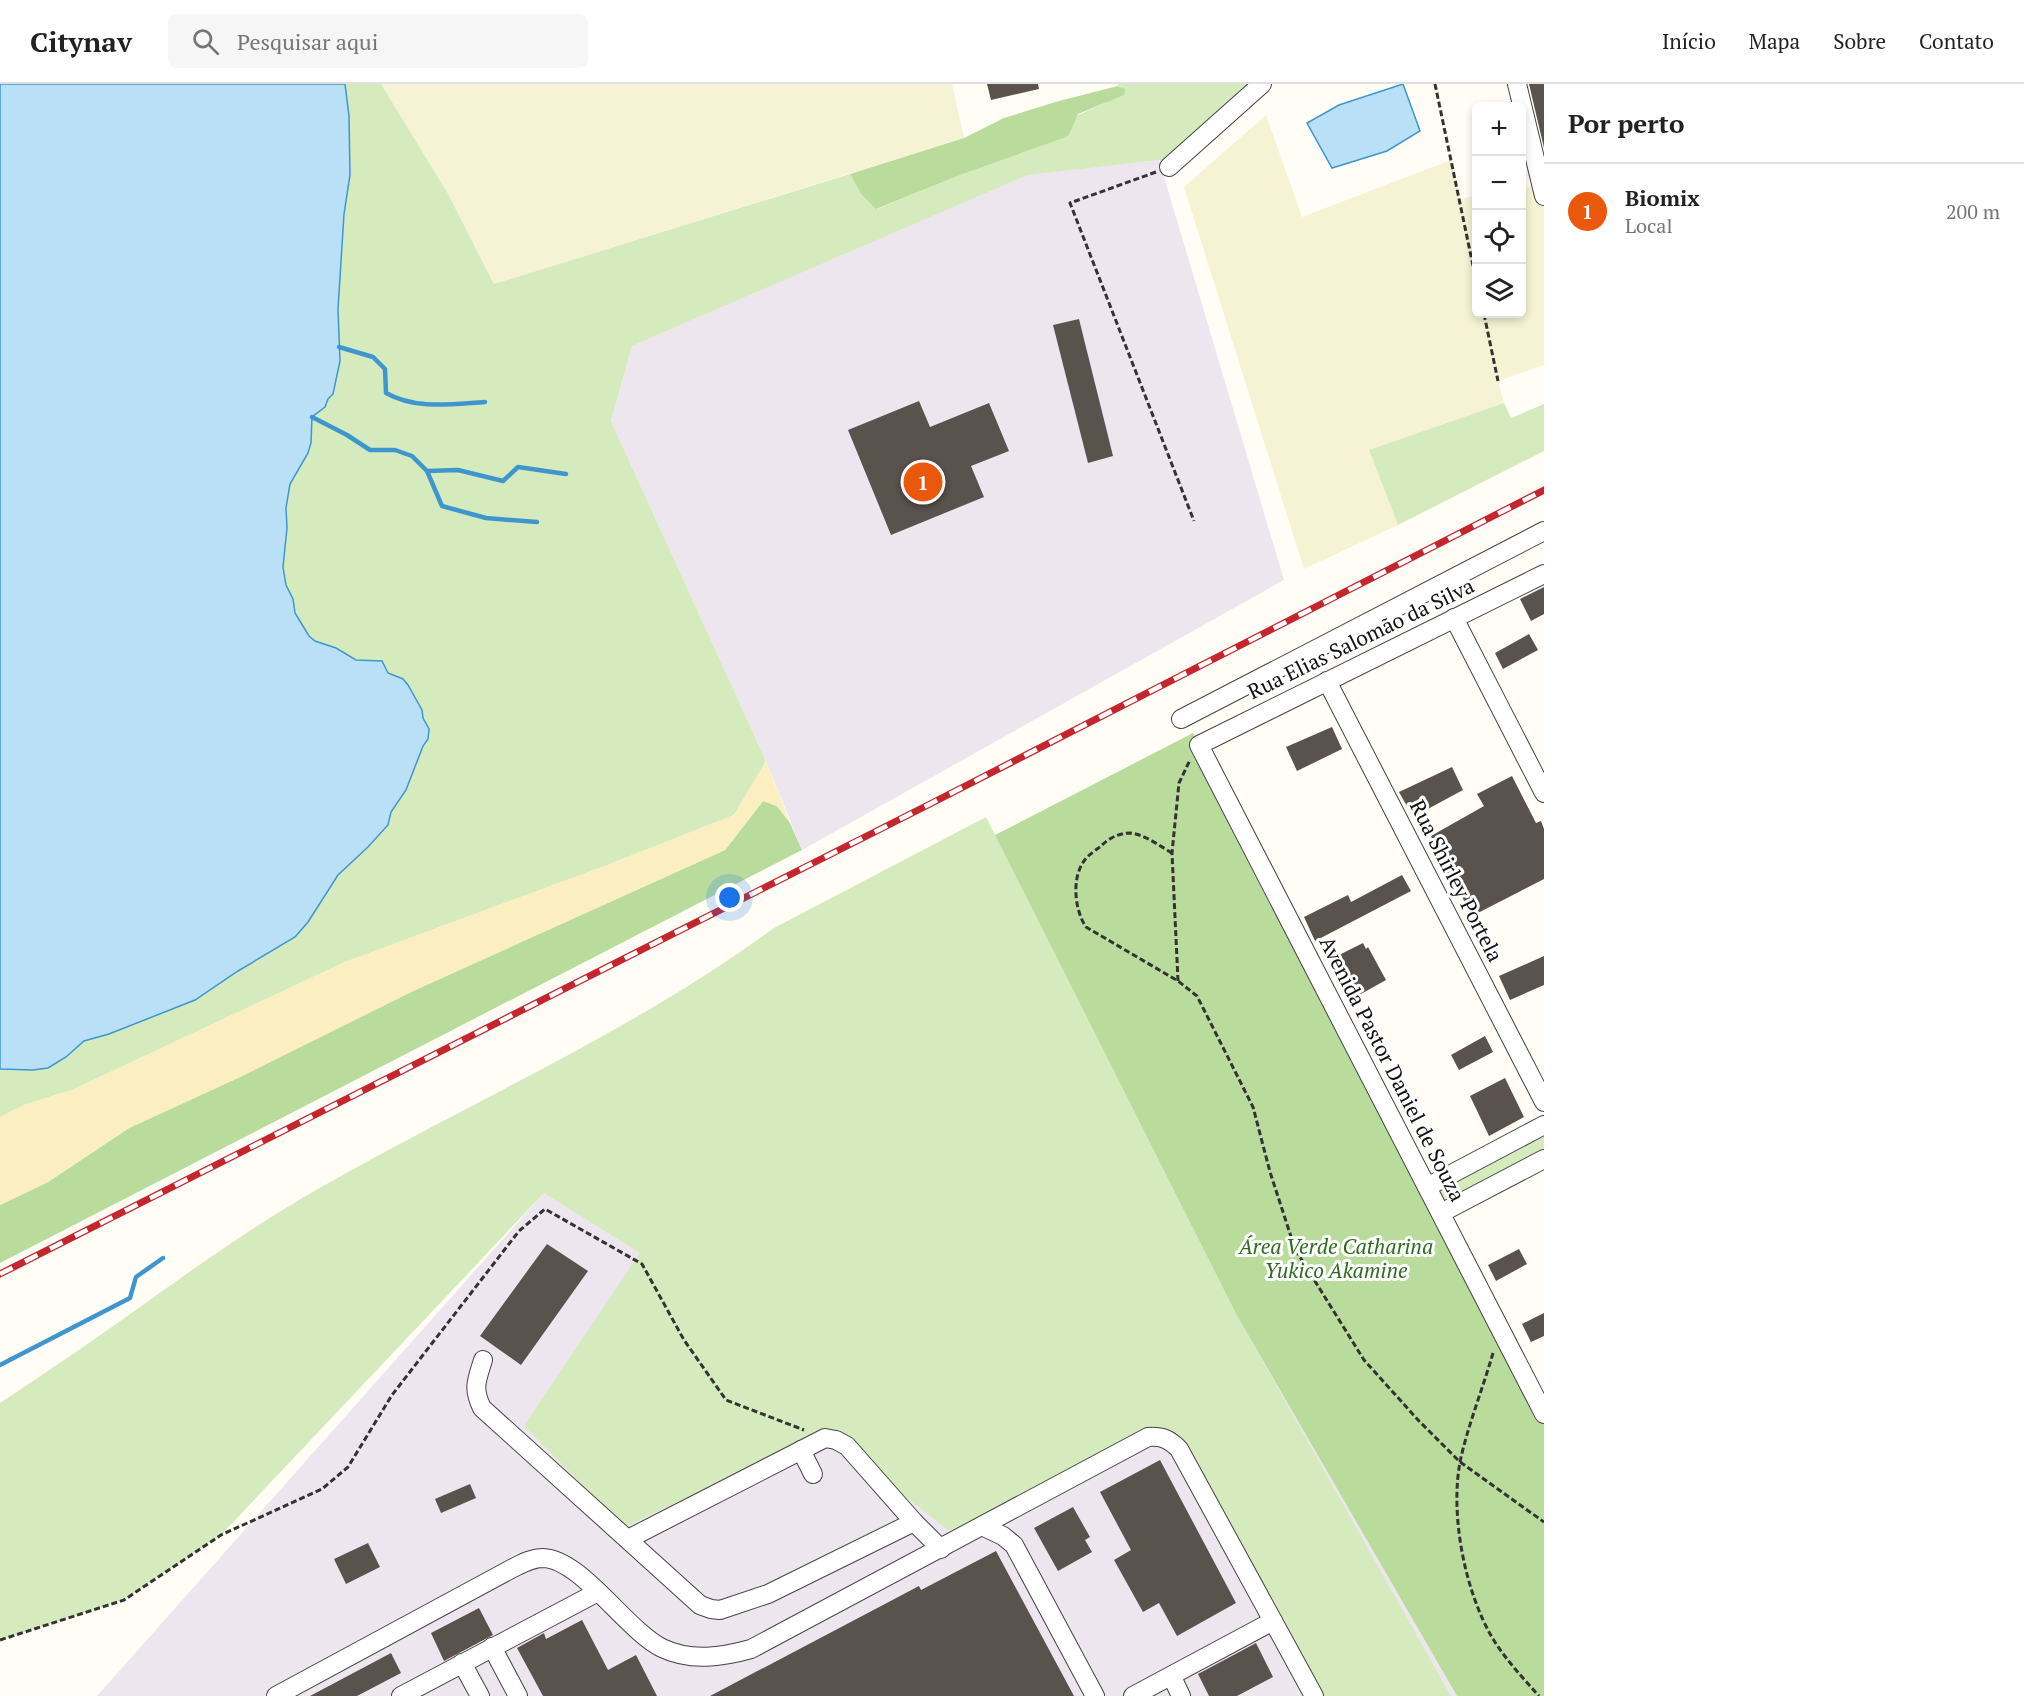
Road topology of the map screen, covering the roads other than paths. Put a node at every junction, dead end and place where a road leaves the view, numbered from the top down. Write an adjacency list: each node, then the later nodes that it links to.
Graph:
1 (1262, 84): 3 (street)
2 (1517, 84): 4 (street)
3 (1169, 167)
4 (1544, 196)
5 (1544, 531): 9 (street)
6 (1544, 574): 7 (street, Rua Elias Salomão da Silva)
7 (1454, 618): 8 (street, Rua Elias Salomão da Silva); 11 (street)
8 (1327, 681): 10 (street, Rua Elias Salomão da Silva); 12 (street, Rua Shirley Portela)
9 (1181, 719)
10 (1199, 745): 15 (street, Avenida Pastor Daniel de Souza)
11 (1544, 793)
12 (1544, 1102)
13 (1544, 1125): 15 (street)
14 (1544, 1159): 16 (street)
15 (1427, 1187): 16 (street, Avenida Pastor Daniel de Souza)
16 (1441, 1213): 18 (street, Avenida Pastor Daniel de Souza)
17 (483, 1360): 23 (street)
18 (1544, 1414)
19 (801, 1450): 20 (street); 21 (street); 23 (street)
20 (813, 1474)
21 (914, 1522): 23 (street); 24 (street)
22 (982, 1526): 24 (street); 26 (street); 35 (street)
23 (628, 1539)
24 (941, 1549): 25 (street)
25 (598, 1592): 27 (street); 31 (street)
26 (1273, 1621): 29 (street); 38 (street)
27 (492, 1647): 28 (street); 34 (street)
28 (462, 1663): 30 (street); 33 (street)
29 (1172, 1677): 36 (street); 37 (street)
30 (426, 1690): 32 (street)
31 (276, 1696)
32 (401, 1696)
33 (480, 1696)
34 (518, 1696)
35 (1095, 1696)
36 (1134, 1696)
37 (1181, 1696)
38 (1314, 1696)

